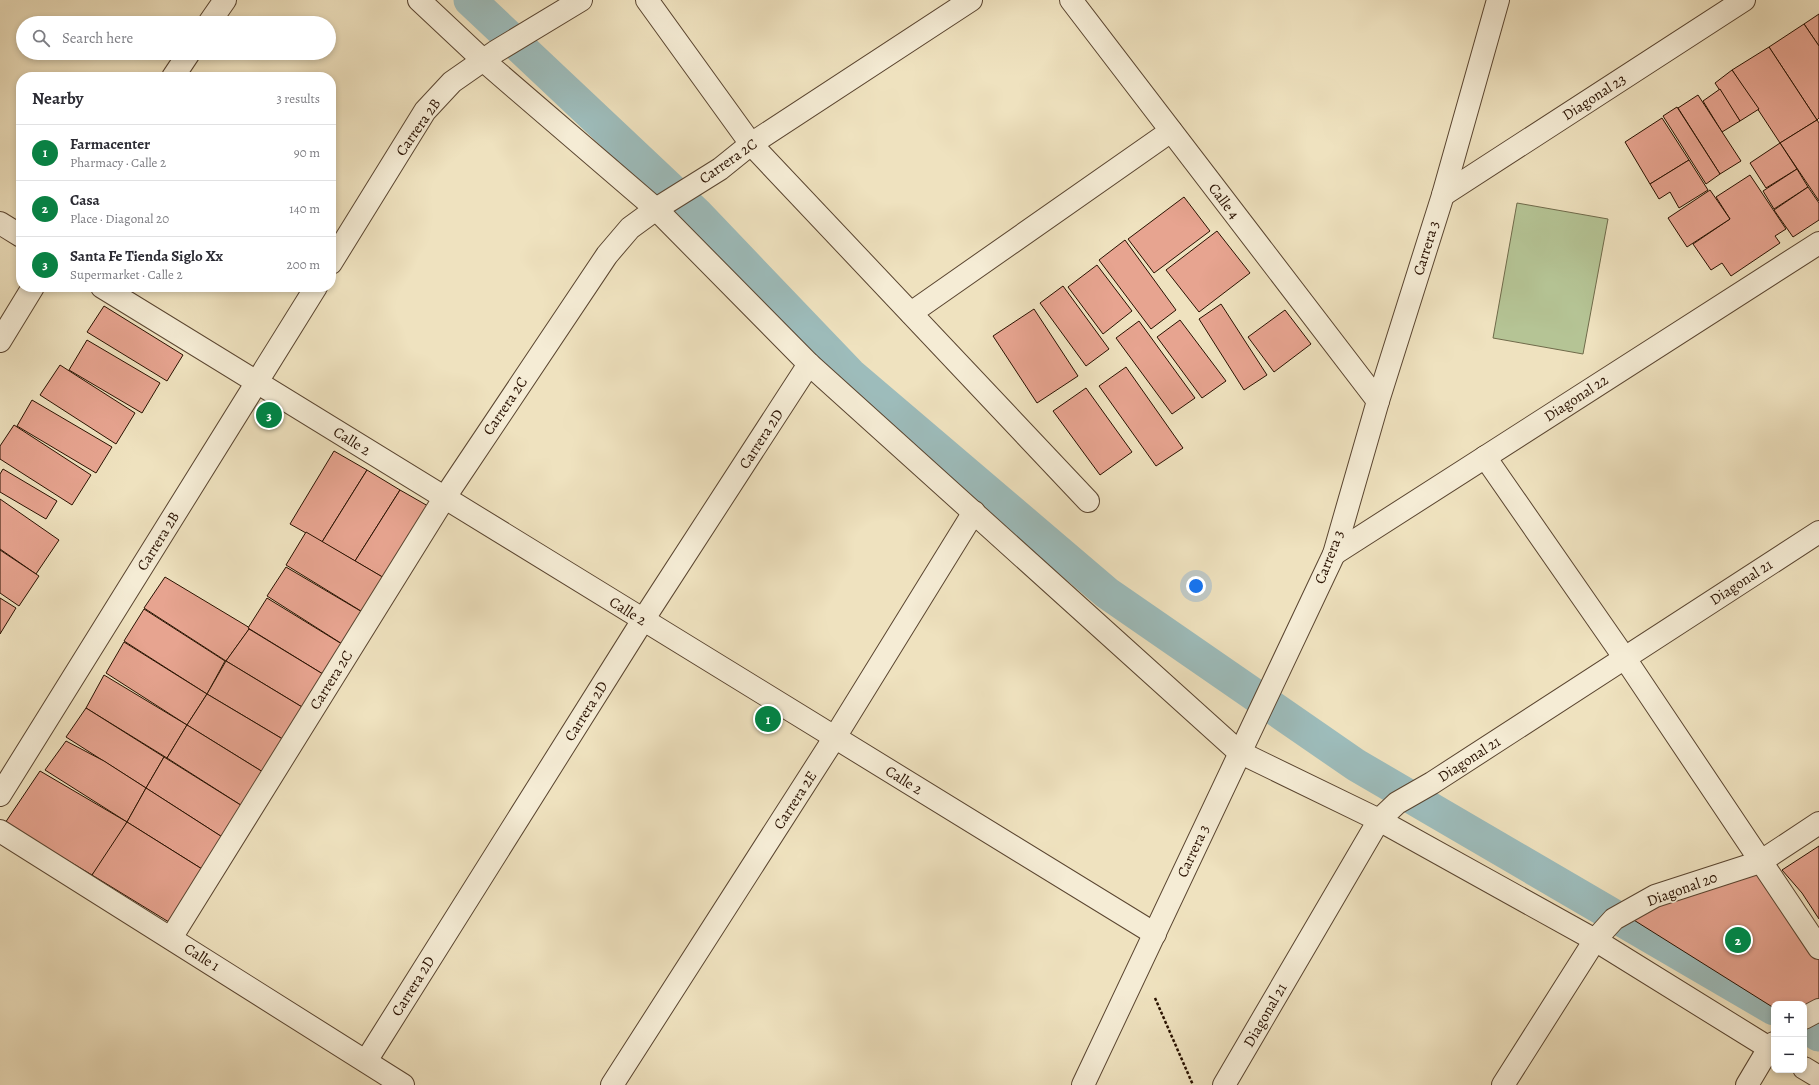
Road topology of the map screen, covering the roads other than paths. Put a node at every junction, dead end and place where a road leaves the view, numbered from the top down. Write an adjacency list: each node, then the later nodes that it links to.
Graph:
1 (225, 0): 9 (street)
2 (419, 0): 10 (street)
3 (581, 0): 10 (street, Carrera 2B)
4 (647, 0): 14 (street)
5 (971, 0): 14 (street, Carrera 2C)
6 (1071, 0): 13 (street, Calle 4)
7 (1498, 0): 15 (street, Carrera 3)
8 (1744, 0): 15 (street, Diagonal 23)
9 (214, 16)
10 (489, 57): 16 (street); 20 (street, Carrera 2B)
11 (184, 60): 12 (street)
12 (176, 72)
13 (1171, 131): 24 (street); 28 (street, Calle 4)
14 (752, 144): 16 (street, Carrera 2C); 24 (street)
15 (1443, 195): 28 (street, Carrera 3)
16 (660, 206): 26 (street); 30 (street, Carrera 2C)
17 (0, 223): 18 (street)
18 (16, 233)
19 (1819, 243): 29 (street, Diagonal 22)
20 (336, 255)
21 (30, 292): 25 (street)
22 (110, 292): 27 (street, Calle 2)
23 (313, 292): 27 (street, Carrera 2B)
24 (911, 313): 31 (street)
25 (0, 341)
26 (809, 364): 32 (street); 35 (street, Carrera 2D)
27 (257, 382): 30 (street, Calle 2); 39 (street, Carrera 2B)
28 (1378, 401): 34 (street, Carrera 3)
29 (1485, 457): 34 (street, Diagonal 22); 36 (street)
30 (445, 498): 35 (street, Calle 2); 45 (street, Carrera 2C)
31 (1088, 501)
32 (974, 512): 37 (street, Carrera 2E); 38 (street)
33 (1819, 532): 36 (street, Diagonal 21)
34 (1334, 554): 38 (street, Carrera 3)
35 (643, 620): 37 (street, Calle 2); 50 (street, Carrera 2D)
36 (1624, 658): 40 (street, Diagonal 21); 43 (street)
37 (835, 737): 44 (street, Calle 2); 54 (street, Carrera 2E)
38 (1239, 752): 40 (street); 44 (street, Carrera 3)
39 (0, 795)
40 (1379, 820): 46 (street); 56 (street, Diagonal 21)
41 (1819, 823): 43 (street, Diagonal 20)
42 (0, 831): 45 (street, Calle 1)
43 (1760, 862): 46 (street, Diagonal 20); 47 (street)
44 (1155, 934): 55 (street, Carrera 3)
45 (171, 938): 50 (street, Calle 1)
46 (1595, 940): 48 (street); 57 (street, Diagonal 20)
47 (1819, 948)
48 (1771, 1047)
49 (1771, 1049): 58 (street)
50 (366, 1061): 53 (street, Calle 1)
51 (1807, 1070): 52 (street)
52 (1819, 1077)
53 (403, 1085)
54 (612, 1085)
55 (1083, 1085)
56 (1224, 1085)
57 (1503, 1085)
58 (1747, 1085)

